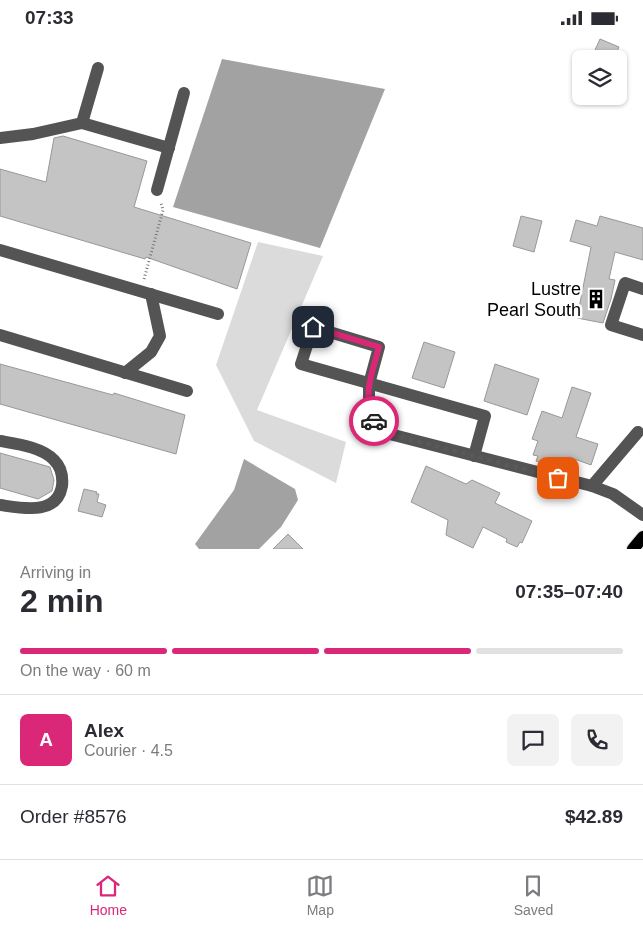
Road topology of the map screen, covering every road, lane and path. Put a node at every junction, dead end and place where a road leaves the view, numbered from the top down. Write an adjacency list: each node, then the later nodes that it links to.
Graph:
1 (98, 68): 3 (lane)
2 (184, 93): 5 (lane)
3 (82, 123): 4 (lane); 5 (lane)
4 (0, 137)
5 (169, 148): 6 (lane)
6 (157, 190): 9 (path)
7 (0, 250): 9 (lane)
8 (643, 289): 12 (lane)
9 (145, 293): 10 (lane); 13 (lane)
10 (218, 314)
11 (0, 335): 13 (lane)
12 (643, 335)
13 (126, 373): 15 (lane)
14 (369, 384): 14 (lane); 18 (lane); 18 (lane)
15 (187, 391)
16 (638, 432): 19 (lane)
17 (0, 441): 20 (lane)
18 (474, 456): 19 (lane)
19 (592, 486): 21 (lane)
20 (0, 505)
21 (643, 515)
22 (643, 537): 23 (main road)
23 (633, 549)

